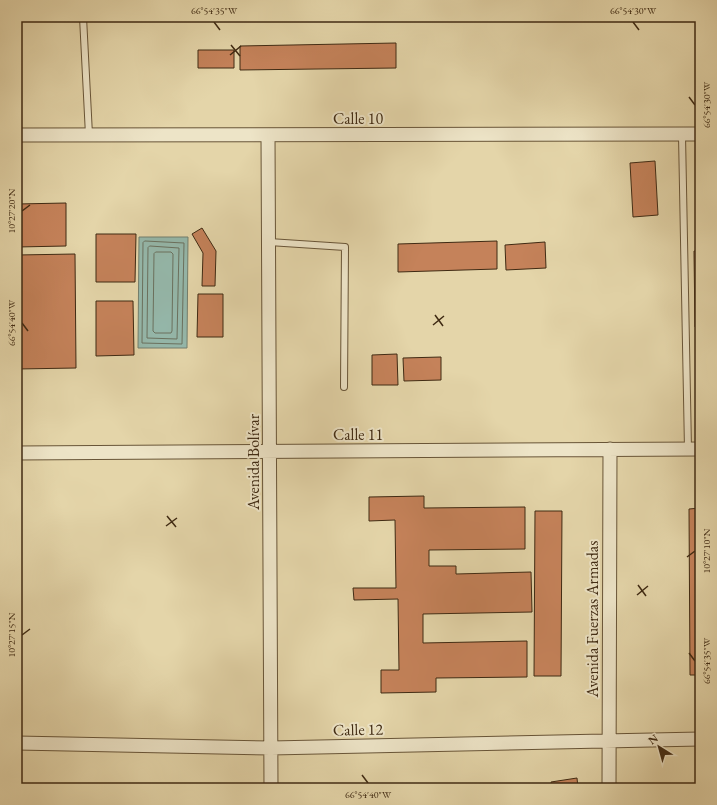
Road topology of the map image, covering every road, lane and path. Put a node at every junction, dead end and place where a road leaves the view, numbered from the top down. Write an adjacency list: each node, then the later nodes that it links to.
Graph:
1 (83, 17): 6 (lane)
2 (700, 134): 5 (street, Calle 10)
3 (17, 135): 6 (street, Calle 10)
4 (268, 135): 5 (street, Calle 10); 6 (street, Calle 10); 7 (street, Avenida Bolívar)
5 (682, 135): 10 (lane)
6 (89, 136)
7 (268, 242): 8 (lane); 11 (street, Avenida Bolívar)
8 (344, 387)
9 (610, 449): 10 (street, Calle 11); 11 (street, Calle 11); 14 (street, Avenida Fuerzas Armadas)
10 (694, 449)
11 (270, 451): 12 (street, Calle 11); 16 (street, Avenida Bolívar)
12 (17, 453)
13 (700, 739): 14 (street, Calle 12)
14 (609, 740): 16 (street, Calle 12); 18 (street, Avenida Fuerzas Armadas)
15 (17, 743): 16 (street, Calle 12)
16 (271, 748): 17 (street, Avenida Bolívar)
17 (271, 788)
18 (609, 788)

